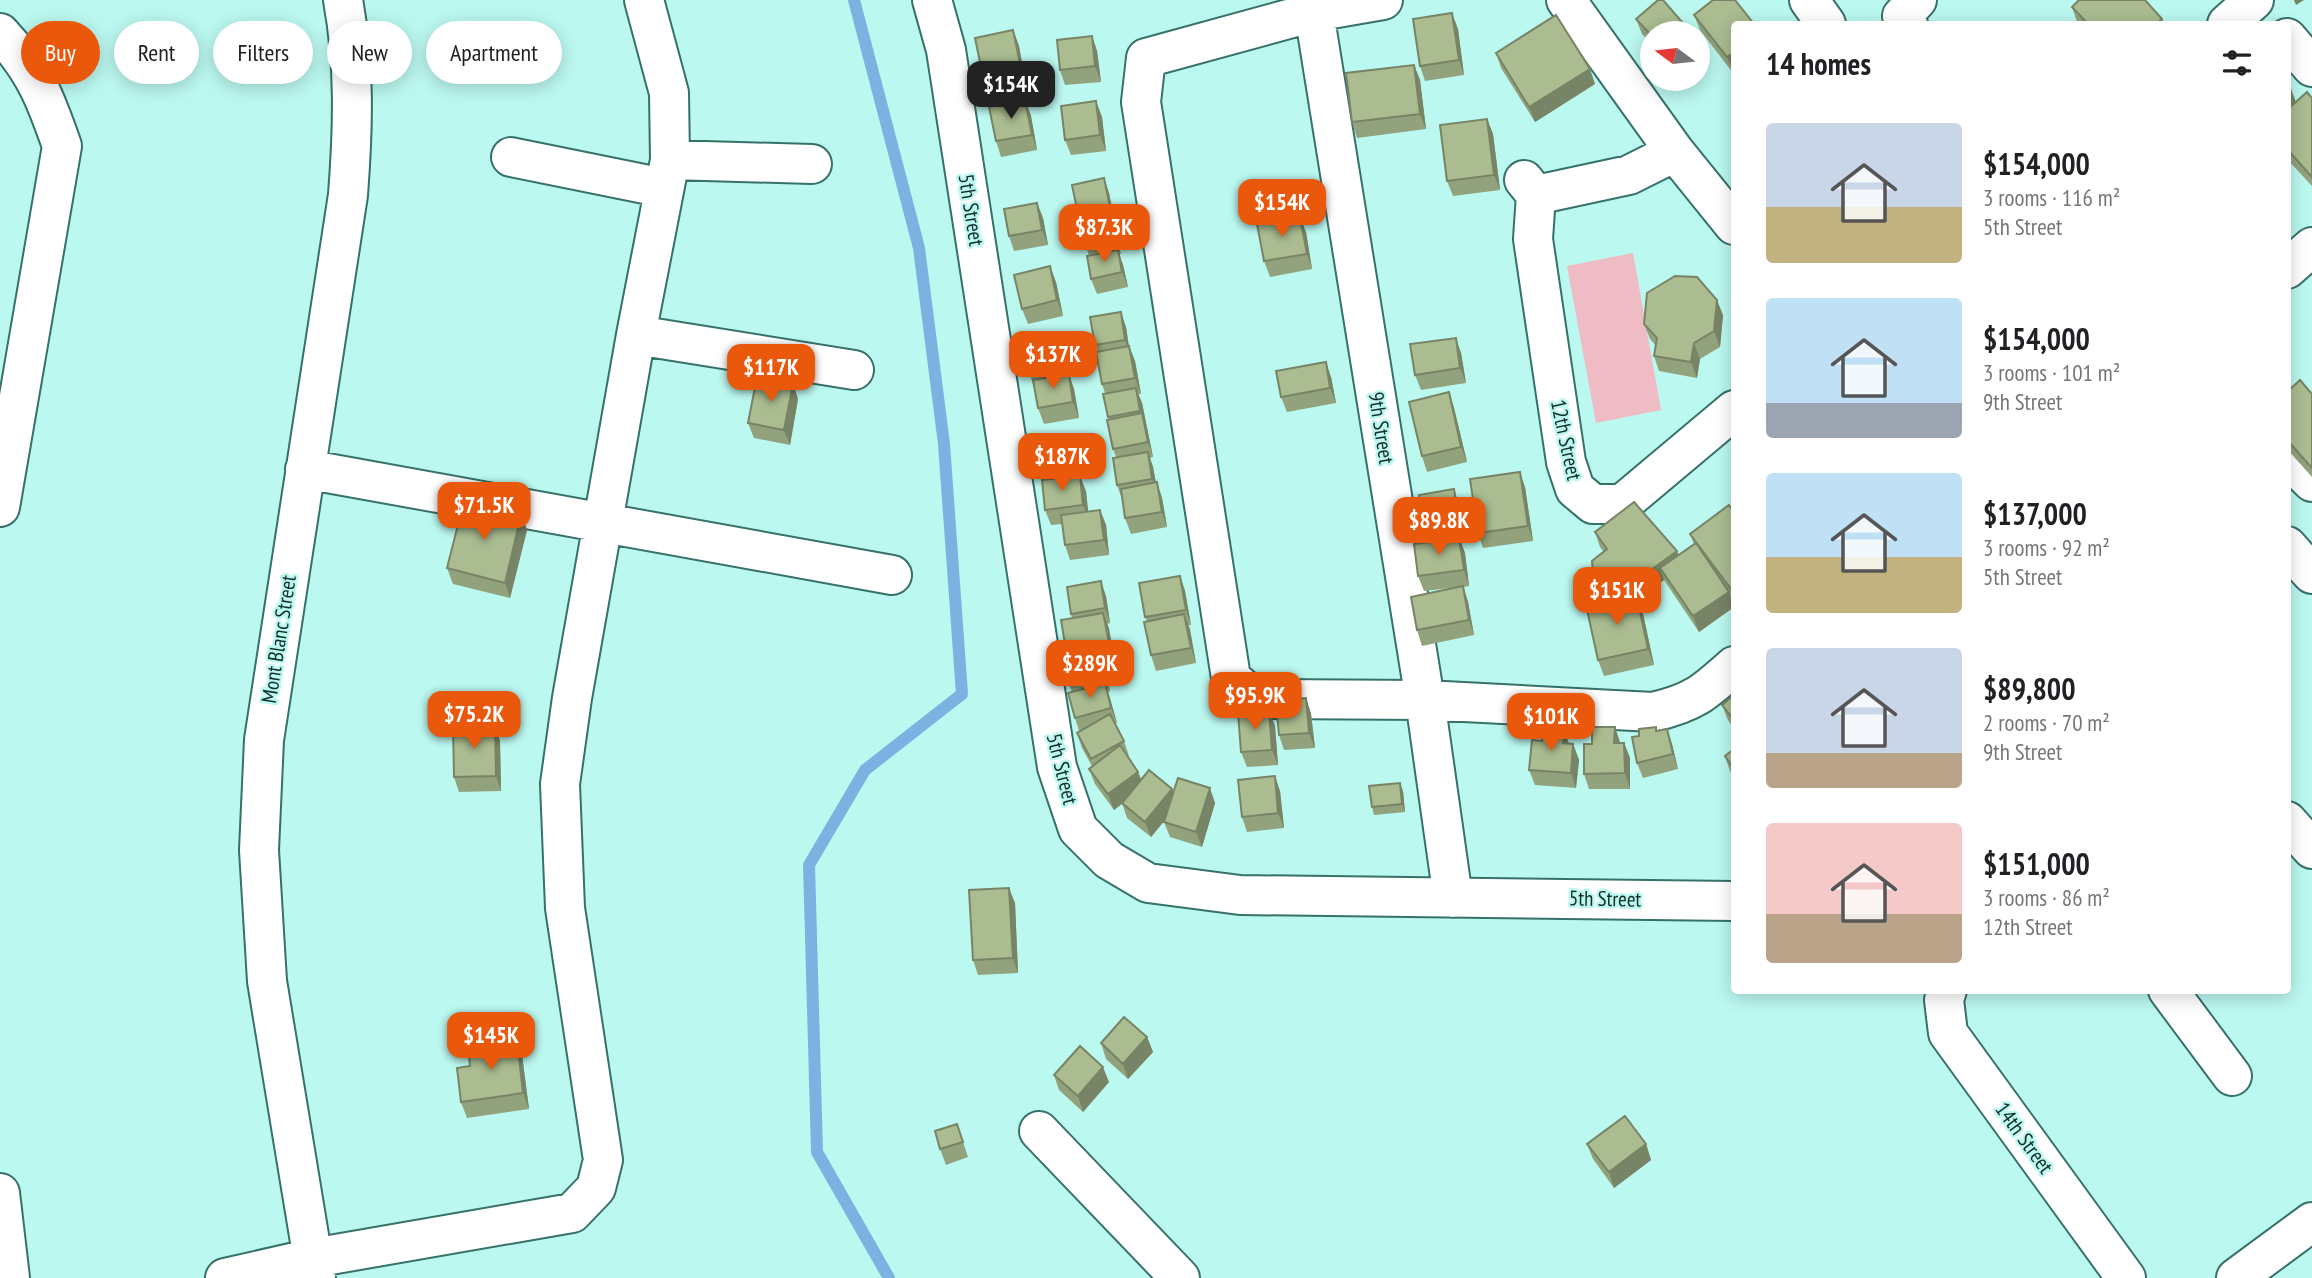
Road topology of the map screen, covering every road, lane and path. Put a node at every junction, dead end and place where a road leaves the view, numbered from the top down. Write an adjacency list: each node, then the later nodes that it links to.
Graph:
1 (343, 0): 27 (street, Mont Blanc Street)
2 (643, 0): 18 (street)
3 (932, 0): 38 (street, 5th Street)
4 (1383, 0): 8 (street)
5 (1566, 0): 15 (street)
6 (1809, 0): 9 (street)
7 (2254, 0): 10 (street); 11 (street)
8 (1313, 6): 35 (street, 9th Street); 35 (street)
9 (1824, 21)
10 (2230, 21)
11 (2272, 21)
12 (0, 33): 24 (street)
13 (2291, 42): 14 (street)
14 (2312, 66)
15 (1675, 152): 19 (street); 25 (street, 12th Street)
16 (511, 157): 18 (street)
17 (813, 164): 18 (street)
18 (667, 174): 22 (street)
19 (1731, 221)
20 (2312, 247): 21 (street)
21 (2291, 265)
22 (636, 335): 23 (street); 30 (street)
23 (854, 370)
24 (11, 371): 29 (street)
25 (1731, 413)
26 (2291, 461): 28 (street)
27 (305, 469): 30 (street); 46 (street, Mont Blanc Street)
28 (2312, 482)
29 (0, 507)
30 (604, 522): 33 (street); 46 (street)
31 (2291, 551): 32 (street)
32 (2312, 574)
33 (892, 575)
34 (1731, 669): 35 (street)
35 (1425, 700): 38 (street, 9th Street)
36 (2291, 825): 37 (street)
37 (2312, 849)
38 (1453, 898): 39 (street, 5th Street)
39 (1731, 901)
40 (1946, 994): 50 (street, 14th Street)
41 (2171, 994): 42 (street)
42 (2232, 1076)
43 (1039, 1131): 49 (street)
44 (0, 1193): 47 (street)
45 (2312, 1222): 51 (street)
46 (315, 1268): 48 (street)
47 (10, 1278)
48 (225, 1278)
49 (1180, 1278)
50 (2126, 1278)
51 (2236, 1278)

